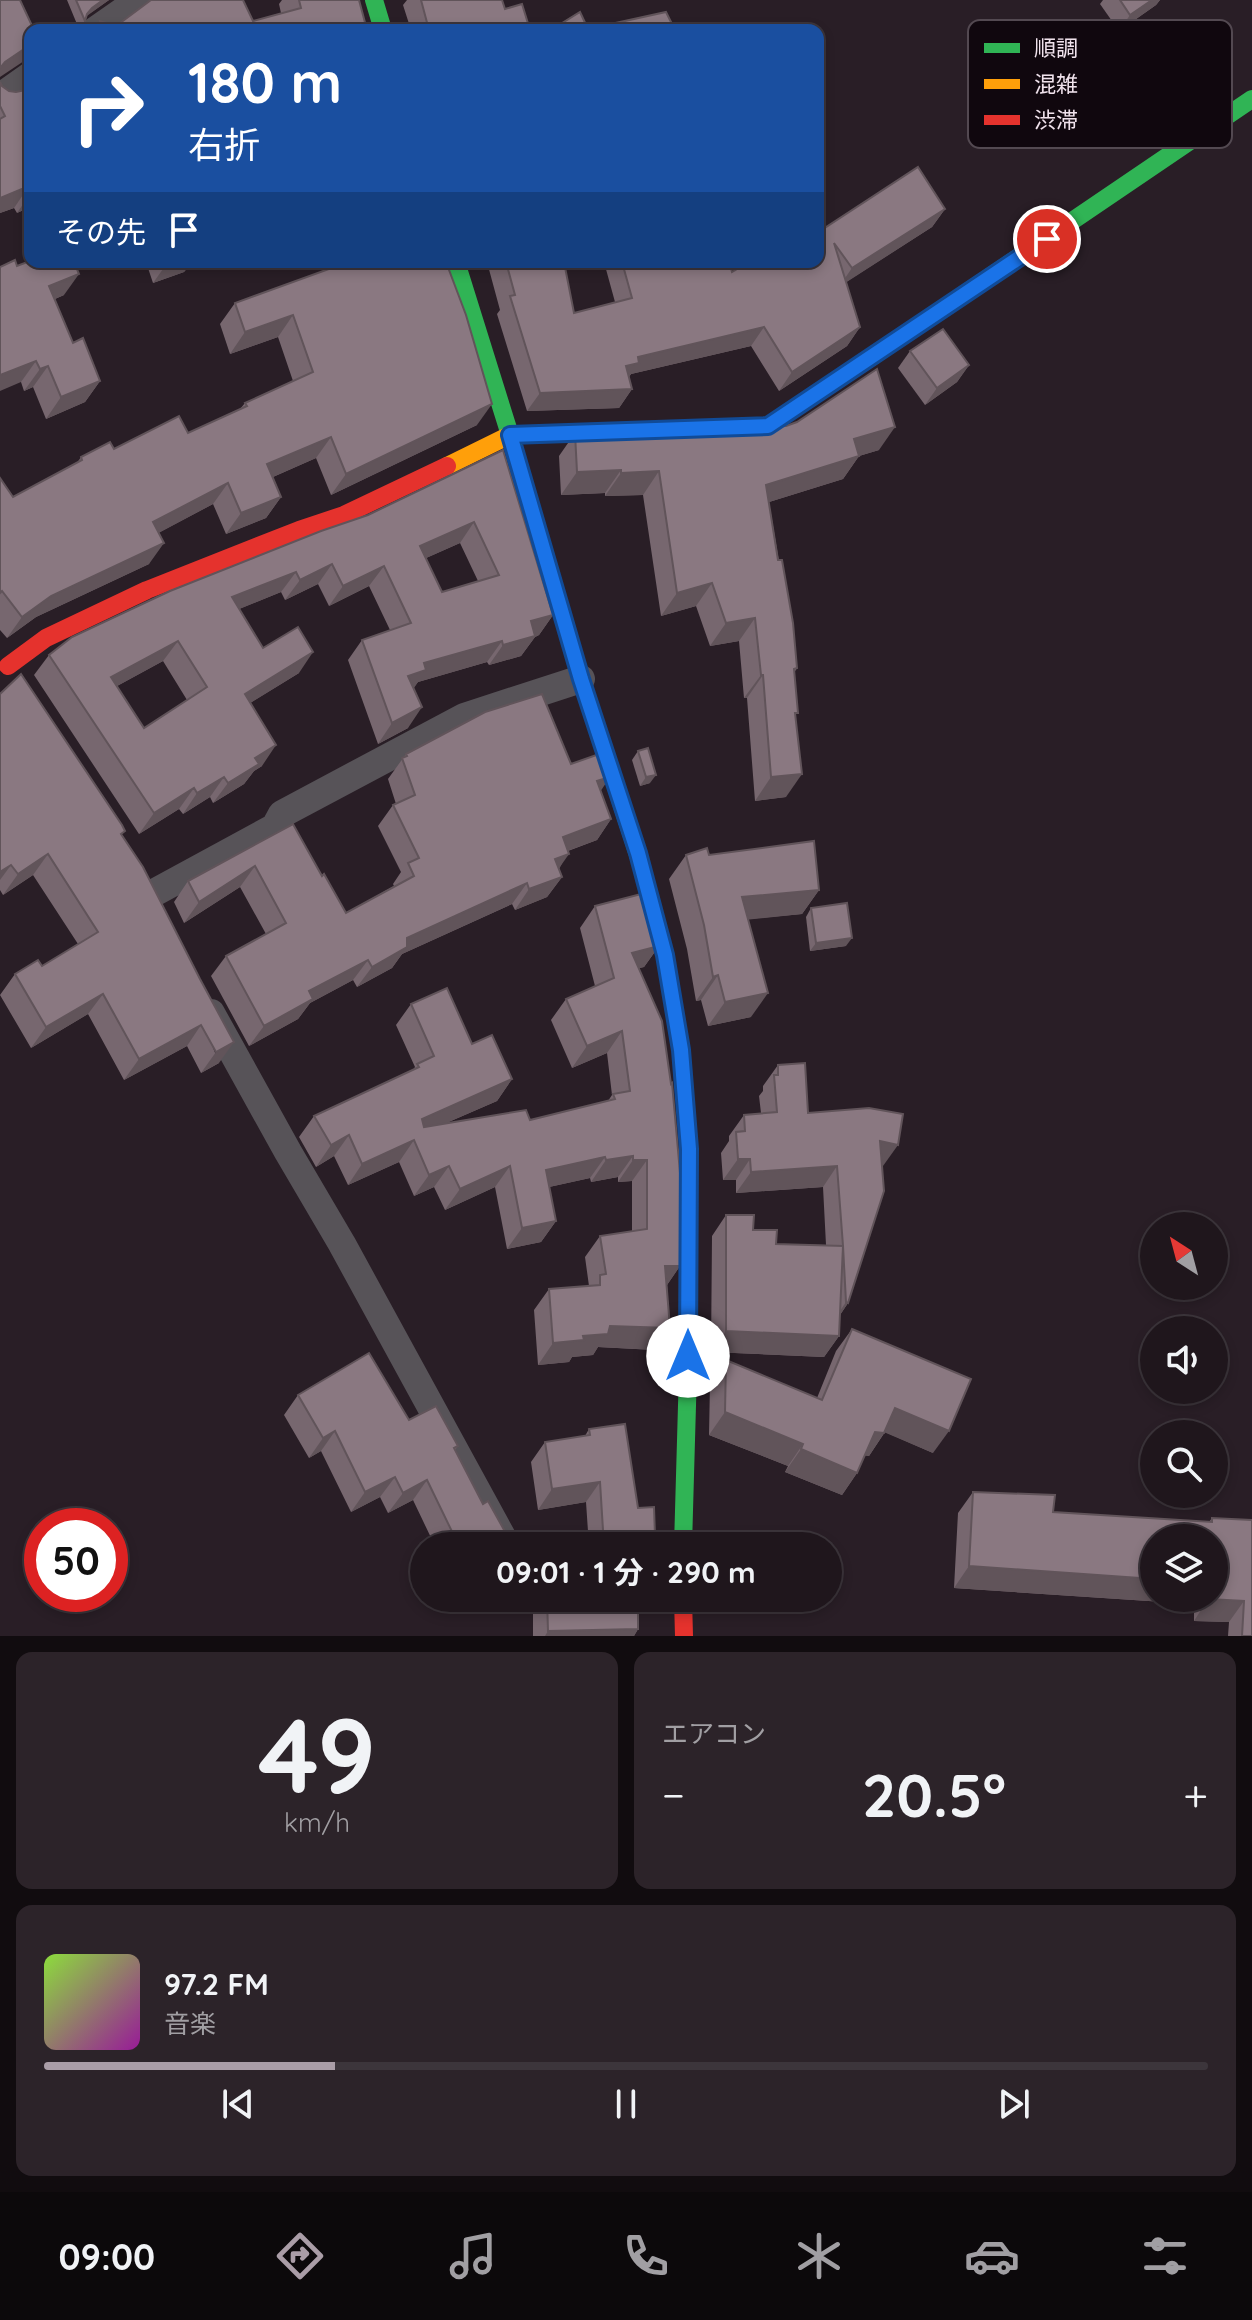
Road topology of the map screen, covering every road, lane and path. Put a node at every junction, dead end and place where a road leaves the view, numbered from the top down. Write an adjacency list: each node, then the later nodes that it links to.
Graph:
1 (139, 0): 3 (street)
2 (374, 0): 4 (main road)
3 (105, 24)
4 (381, 24)
5 (24, 80): 6 (street)
6 (0, 97)
7 (1252, 99): 8 (main road)
8 (1232, 113)
9 (1180, 148): 11 (main road)
10 (458, 268): 11 (main road)
11 (510, 435): 12 (main road); 13 (main road)
12 (8, 672)
13 (581, 679): 14 (street); 17 (main road)
14 (165, 923)
15 (200, 992): 16 (street)
16 (499, 1532)
17 (683, 1532)
18 (683, 1612): 19 (main road)
19 (684, 1636)

